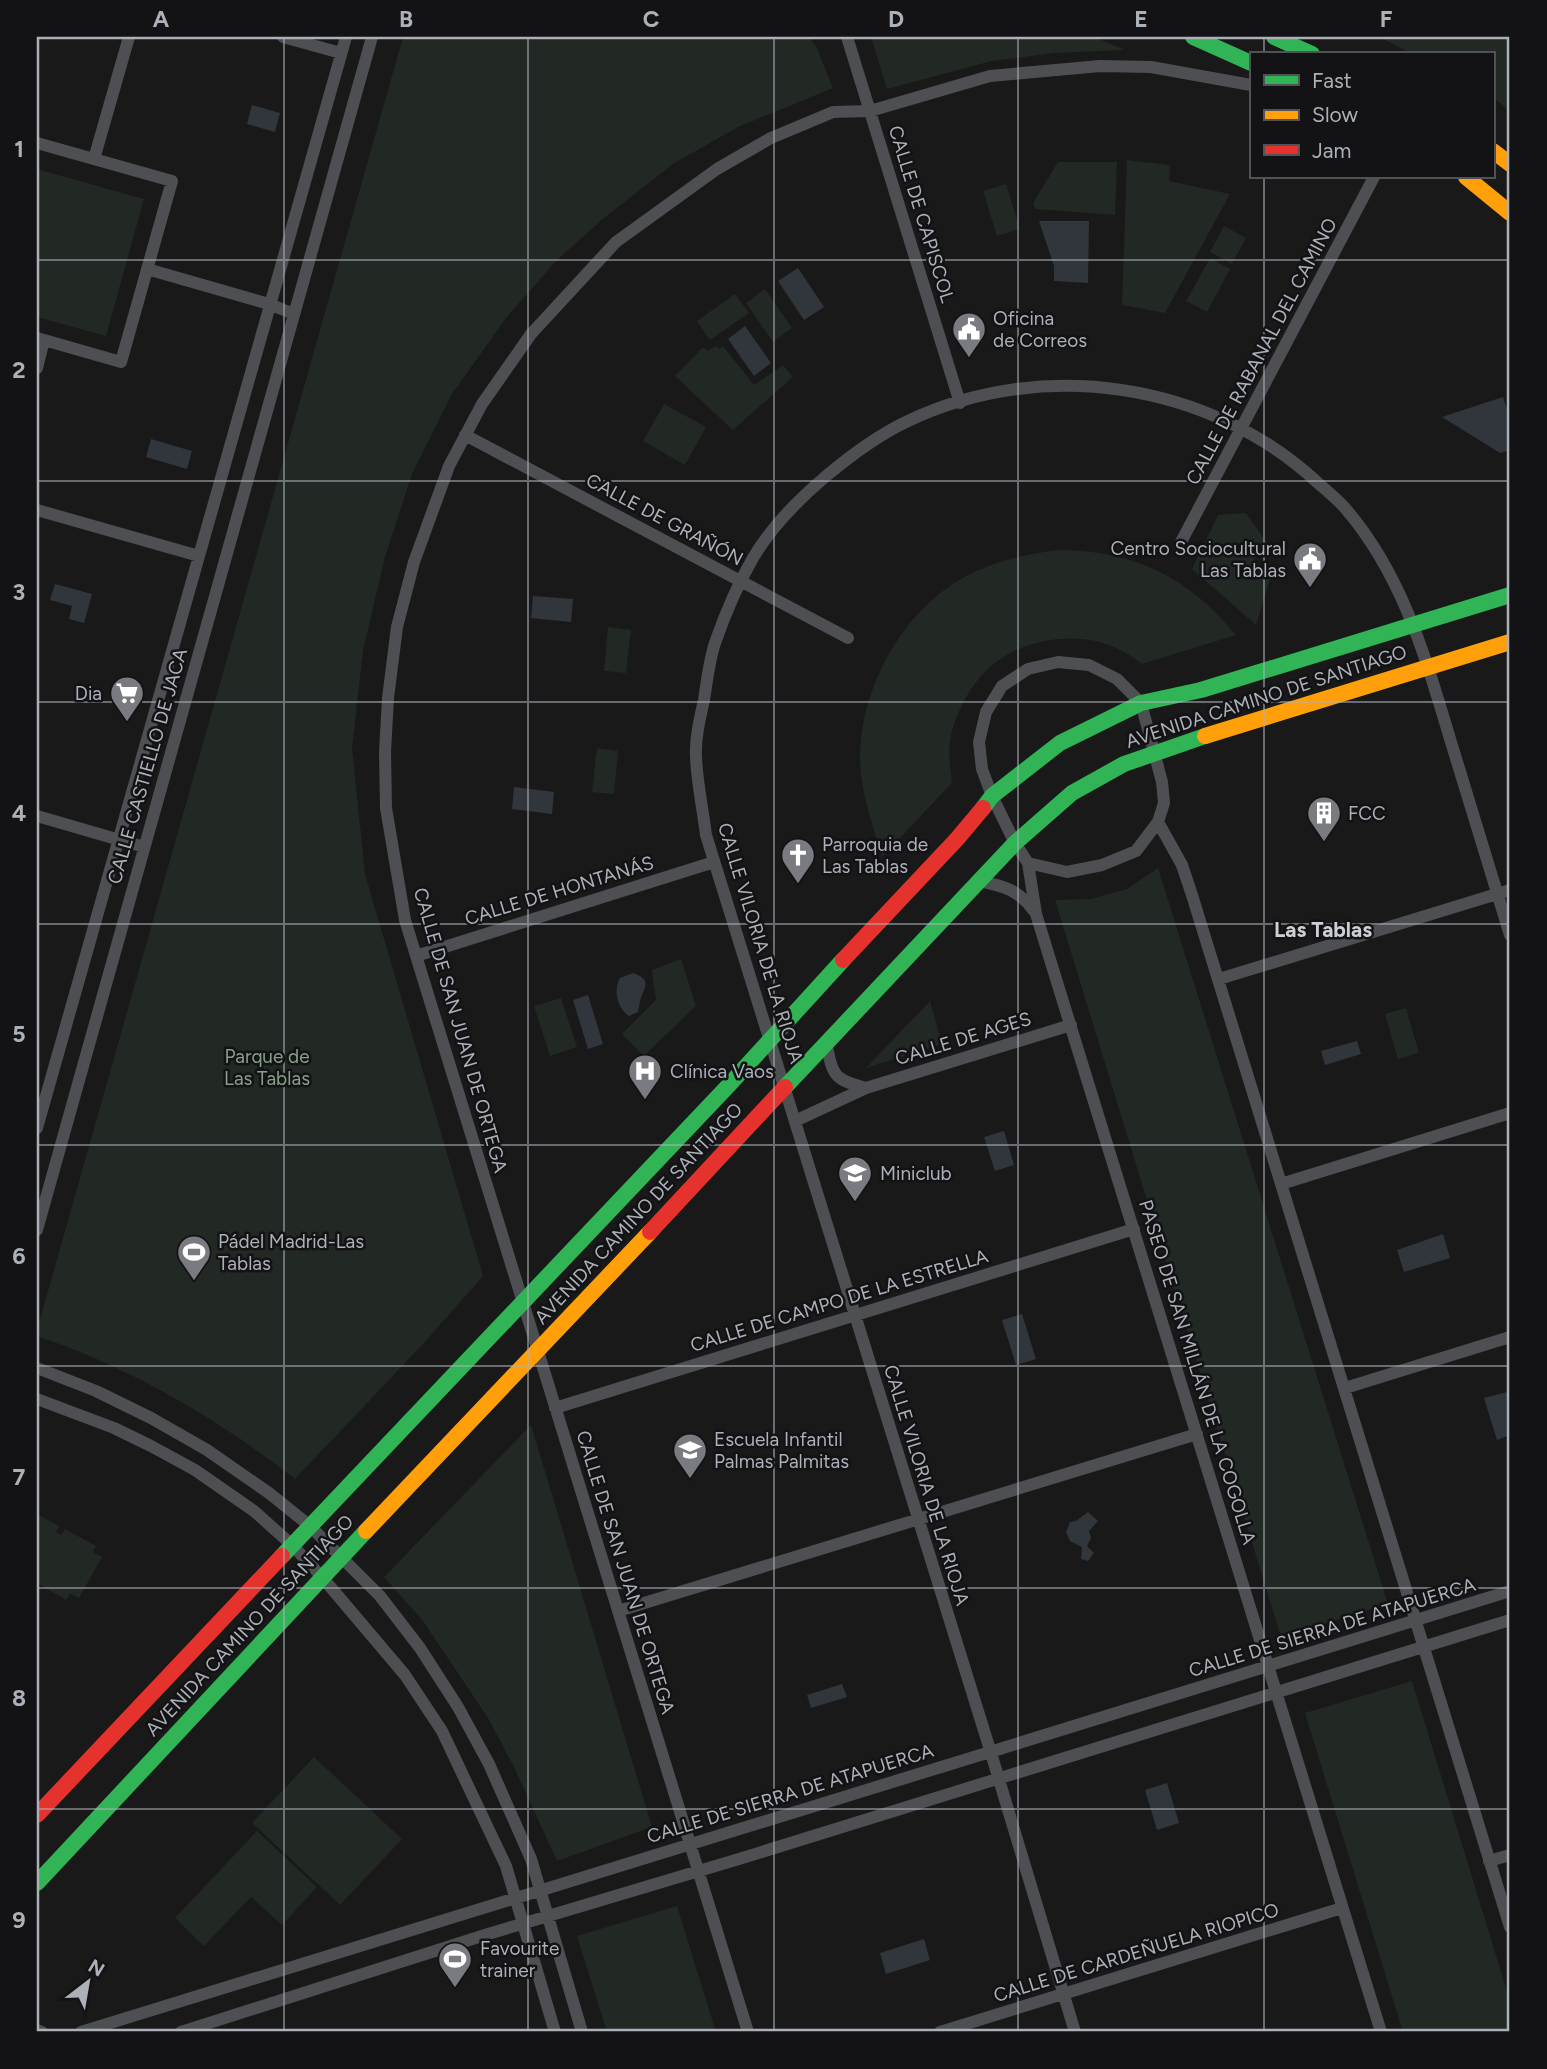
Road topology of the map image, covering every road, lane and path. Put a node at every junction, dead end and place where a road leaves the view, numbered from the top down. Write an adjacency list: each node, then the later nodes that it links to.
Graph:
1 (129, 37): 15 (street)
2 (283, 37): 9 (street)
3 (346, 37): 9 (street, CALLE CASTIELLO DE JACA)
4 (372, 37): 22 (street, CALLE CASTIELLO DE JACA)
5 (847, 37): 12 (street, CALLE DE CAPISCOL)
6 (1193, 37): 10 (street)
7 (1274, 37): 8 (street)
8 (1308, 52)
9 (341, 53): 21 (street, CALLE CASTIELLO DE JACA)
10 (1250, 63)
11 (1250, 85): 12 (street, CALLE DE SAN JUAN DE ORTEGA)
12 (870, 111): 25 (street, CALLE DE CAPISCOL); 27 (street, CALLE DE SAN JUAN DE ORTEGA)
13 (37, 143): 15 (street)
14 (1494, 152): 16 (street)
15 (94, 159): 20 (street)
16 (1510, 164)
17 (1373, 178): 26 (street, CALLE DE RABANAL DEL CAMINO)
18 (1467, 178): 19 (street)
19 (1510, 213)
20 (147, 269): 21 (street); 23 (street)
21 (269, 304): 22 (street); 30 (street, CALLE CASTIELLO DE JACA)
22 (294, 314): 44 (street, CALLE CASTIELLO DE JACA)
23 (40, 340): 24 (street)
24 (37, 368)
25 (960, 402): 26 (street, CALLE VILORIA DE LA RIOJA); 31 (street, CALLE VILORIA DE LA RIOJA)
26 (1241, 428): 29 (street, CALLE DE RABANAL DEL CAMINO); 33 (street, CALLE VILORIA DE LA RIOJA)
27 (465, 435): 31 (street, CALLE DE GRAÑÓN); 51 (street, CALLE DE SAN JUAN DE ORTEGA)
28 (37, 510): 30 (street)
29 (1181, 542)
30 (199, 556): 42 (street, CALLE CASTIELLO DE JACA)
31 (742, 581): 34 (street, CALLE DE GRAÑÓN); 45 (street, CALLE VILORIA DE LA RIOJA)
32 (1510, 595): 33 (street, AVENIDA CAMINO DE SANTIAGO)
33 (1414, 624): 36 (street, CALLE VILORIA DE LA RIOJA); 37 (street, AVENIDA CAMINO DE SANTIAGO)
34 (848, 638)
35 (1510, 642): 36 (street, AVENIDA CAMINO DE SANTIAGO)
36 (1429, 666): 38 (street, AVENIDA CAMINO DE SANTIAGO); 48 (street, CALLE VILORIA DE LA RIOJA)
37 (1141, 703): 38 (street); 39 (street, AVENIDA CAMINO DE SANTIAGO); 39 (street)
38 (1155, 754): 41 (street); 43 (street, AVENIDA CAMINO DE SANTIAGO)
39 (992, 796): 43 (street); 54 (street, AVENIDA CAMINO DE SANTIAGO)
40 (37, 816): 42 (street)
41 (1158, 822): 46 (street); 52 (street)
42 (119, 839): 44 (street); 58 (street, CALLE CASTIELLO DE JACA)
43 (1015, 843): 46 (street); 47 (street, AVENIDA CAMINO DE SANTIAGO)
44 (144, 847): 64 (street, CALLE CASTIELLO DE JACA)
45 (714, 862): 51 (street, CALLE DE HONTANÁS); 54 (street, CALLE VILORIA DE LA RIOJA)
46 (1028, 863): 49 (street, PASEO DE SAN MILLÁN DE LA COGOLLA)
47 (979, 881): 49 (street); 55 (street, AVENIDA CAMINO DE SANTIAGO)
48 (1504, 892): 50 (street, CALLE VILORIA DE LA RIOJA); 52 (street)
49 (1037, 914): 53 (street, PASEO DE SAN MILLÁN DE LA COGOLLA)
50 (1510, 935)
51 (416, 956): 65 (street, CALLE DE SAN JUAN DE ORTEGA)
52 (1219, 979): 62 (street)
53 (1071, 1025): 57 (street, CALLE DE AGES); 63 (street, PASEO DE SAN MILLÁN DE LA COGOLLA)
54 (770, 1038): 56 (street, CALLE VILORIA DE LA RIOJA); 65 (street, AVENIDA CAMINO DE SANTIAGO)
55 (826, 1042): 56 (street, AVENIDA CAMINO DE SANTIAGO); 57 (street)
56 (784, 1087): 60 (street, CALLE VILORIA DE LA RIOJA); 68 (street, AVENIDA CAMINO DE SANTIAGO)
57 (866, 1088): 60 (street, CALLE DE AGES)
58 (42, 1090): 61 (street, CALLE CASTIELLO DE JACA)
59 (1510, 1113): 62 (street)
60 (794, 1121): 66 (street, CALLE VILORIA DE LA RIOJA)
61 (37, 1128)
62 (1281, 1184): 70 (street)
63 (1134, 1229): 66 (street, CALLE DE CAMPO DE LA ESTRELLA); 73 (street, PASEO DE SAN MILLÁN DE LA COGOLLA)
64 (37, 1230)
65 (522, 1301): 68 (street, CALLE DE SAN JUAN DE ORTEGA); 75 (street, AVENIDA CAMINO DE SANTIAGO)
66 (855, 1315): 72 (street, CALLE DE CAMPO DE LA ESTRELLA); 74 (street, CALLE VILORIA DE LA RIOJA)
67 (1510, 1337): 70 (street)
68 (537, 1350): 72 (street, CALLE DE SAN JUAN DE ORTEGA); 77 (street, AVENIDA CAMINO DE SANTIAGO)
69 (37, 1367): 75 (street)
70 (1345, 1388): 81 (street)
71 (37, 1399): 76 (street)
72 (555, 1408): 80 (street, CALLE DE SAN JUAN DE ORTEGA)
73 (1198, 1434): 74 (street); 84 (street, PASEO DE SAN MILLÁN DE LA COGOLLA)
74 (917, 1520): 80 (street); 86 (street, CALLE VILORIA DE LA RIOJA)
75 (310, 1525): 76 (street, AVENIDA CAMINO DE SANTIAGO); 77 (street)
76 (292, 1545): 78 (street); 88 (street, AVENIDA CAMINO DE SANTIAGO)
77 (342, 1556): 78 (street, AVENIDA CAMINO DE SANTIAGO); 94 (street)
78 (322, 1577): 93 (street, AVENIDA CAMINO DE SANTIAGO); 95 (street)
79 (1510, 1591): 81 (street, CALLE DE SIERRA DE ATAPUERCA)
80 (618, 1611): 89 (street, CALLE DE SAN JUAN DE ORTEGA)
81 (1417, 1620): 83 (street); 84 (street, CALLE DE SIERRA DE ATAPUERCA)
82 (1510, 1620): 83 (street)
83 (1425, 1647): 85 (street); 91 (street)
84 (1269, 1666): 85 (street, PASEO DE SAN MILLÁN DE LA COGOLLA); 86 (street, CALLE DE SIERRA DE ATAPUERCA)
85 (1276, 1692): 87 (street); 96 (street, PASEO DE SAN MILLÁN DE LA COGOLLA)
86 (991, 1753): 87 (street, CALLE VILORIA DE LA RIOJA); 89 (street, CALLE DE SIERRA DE ATAPUERCA)
87 (998, 1778): 92 (street); 100 (street, CALLE VILORIA DE LA RIOJA)
88 (37, 1815)
89 (689, 1844): 92 (street, CALLE DE SAN JUAN DE ORTEGA); 94 (street, CALLE DE SIERRA DE ATAPUERCA)
90 (1510, 1855): 91 (street)
91 (1489, 1861): 99 (street)
92 (699, 1870): 97 (street); 107 (street, CALLE DE SAN JUAN DE ORTEGA)
93 (37, 1882)
94 (540, 1890): 95 (street, CALLE DE SIERRA DE ATAPUERCA); 97 (street)
95 (515, 1898): 98 (street); 103 (street, CALLE DE SIERRA DE ATAPUERCA)
96 (1342, 1908): 100 (street, CALLE DE CARDEÑUELA RIOPICO); 110 (street, PASEO DE SAN MILLÁN DE LA COGOLLA)
97 (547, 1916): 98 (street); 106 (street)
98 (522, 1924): 104 (street); 105 (street)
99 (1510, 1927)
100 (1063, 1995): 108 (street, CALLE DE CARDEÑUELA RIOPICO); 109 (street, CALLE VILORIA DE LA RIOJA)
101 (37, 2030): 102 (street)
102 (42, 2032)
103 (81, 2032)
104 (181, 2032)
105 (555, 2032)
106 (582, 2032)
107 (748, 2032)
108 (940, 2032)
109 (1075, 2032)
110 (1381, 2032)

